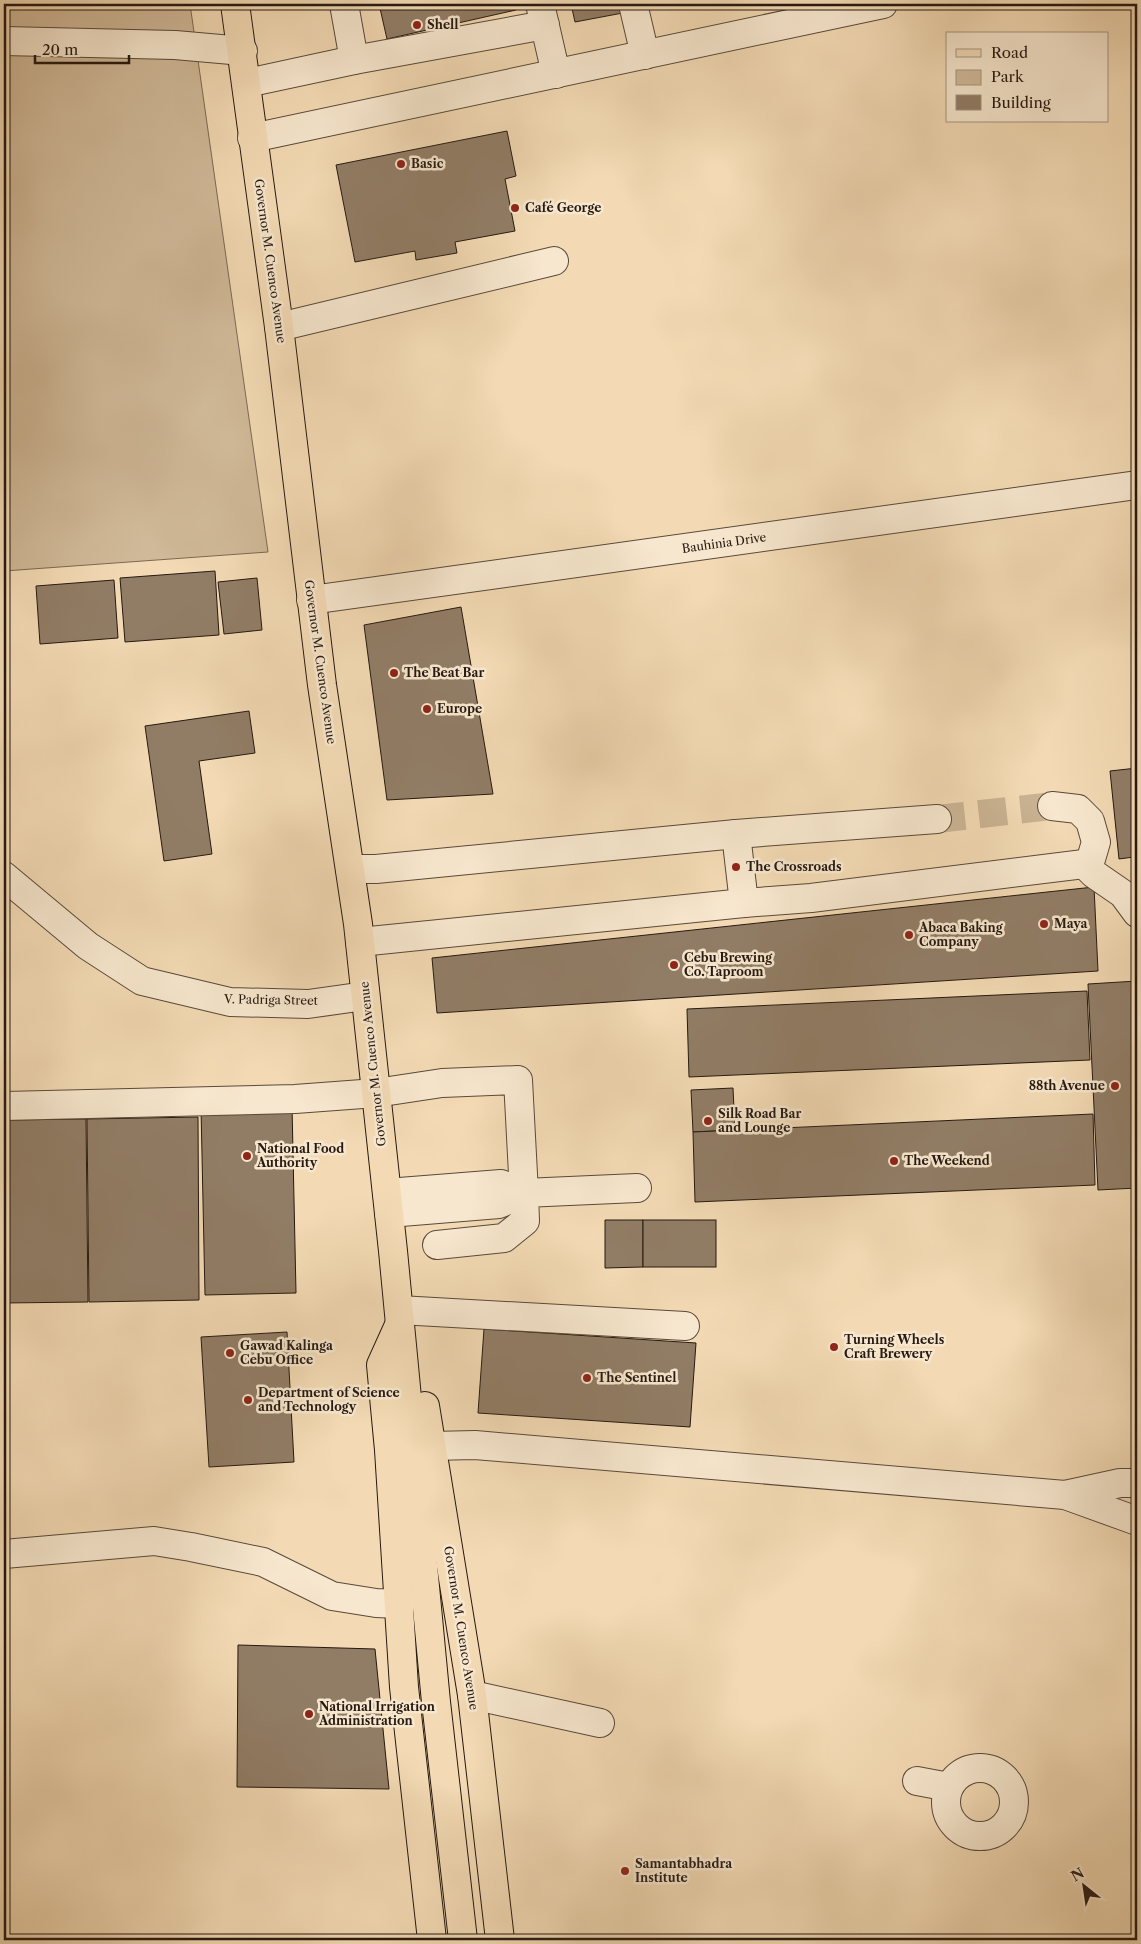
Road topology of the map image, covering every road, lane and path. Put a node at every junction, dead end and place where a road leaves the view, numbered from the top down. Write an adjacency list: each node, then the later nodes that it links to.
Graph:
1 (235, 4): 7 (main road, Governor M. Cuenco Avenue)
2 (344, 4): 9 (street)
3 (633, 4): 8 (street)
4 (883, 4): 8 (street)
5 (542, 15): 9 (street); 10 (street)
6 (4, 41): 7 (street)
7 (243, 51): 11 (main road, Governor M. Cuenco Avenue)
8 (645, 55): 10 (street)
9 (354, 60): 11 (street)
10 (556, 74): 12 (street)
11 (247, 83): 12 (main road, Governor M. Cuenco Avenue)
12 (252, 138): 14 (main road, Governor M. Cuenco Avenue)
13 (554, 261): 14 (street)
14 (280, 327): 16 (main road, Governor M. Cuenco Avenue)
15 (1137, 484): 16 (street, Bauhinia Drive)
16 (310, 600): 21 (main road, Governor M. Cuenco Avenue)
17 (1052, 806): 20 (street)
18 (937, 819): 19 (street)
19 (736, 834): 21 (street); 23 (street)
20 (1084, 864): 23 (street); 24 (street)
21 (350, 869): 25 (main road, Governor M. Cuenco Avenue)
22 (4, 876): 26 (street, V. Padriga Street)
23 (744, 903): 25 (street)
24 (1137, 913)
25 (360, 942): 26 (main road, Governor M. Cuenco Avenue)
26 (365, 996): 27 (main road, Governor M. Cuenco Avenue)
27 (376, 1093): 28 (street); 30 (street); 31 (main road, Governor M. Cuenco Avenue)
28 (4, 1106)
29 (637, 1188): 30 (street)
30 (524, 1193): 31 (street); 32 (street)
31 (388, 1203): 33 (main road, Governor M. Cuenco Avenue)
32 (438, 1245)
33 (400, 1316): 34 (street); 35 (main road, Governor M. Cuenco Avenue); 40 (main road, Governor M. Cuenco Avenue); 46 (main road, Governor M. Cuenco Avenue)
34 (685, 1326)
35 (431, 1446): 37 (street); 41 (main road, Governor M. Cuenco Avenue)
36 (1137, 1483): 37 (street)
37 (1065, 1495): 38 (street)
38 (1137, 1522)
39 (4, 1554): 40 (street)
40 (400, 1604): 45 (main road, Governor M. Cuenco Avenue)
41 (472, 1695): 42 (street); 47 (main road, Governor M. Cuenco Avenue)
42 (600, 1723)
43 (917, 1781): 44 (street)
44 (949, 1787)
45 (432, 1940)
46 (463, 1940)
47 (500, 1940)

